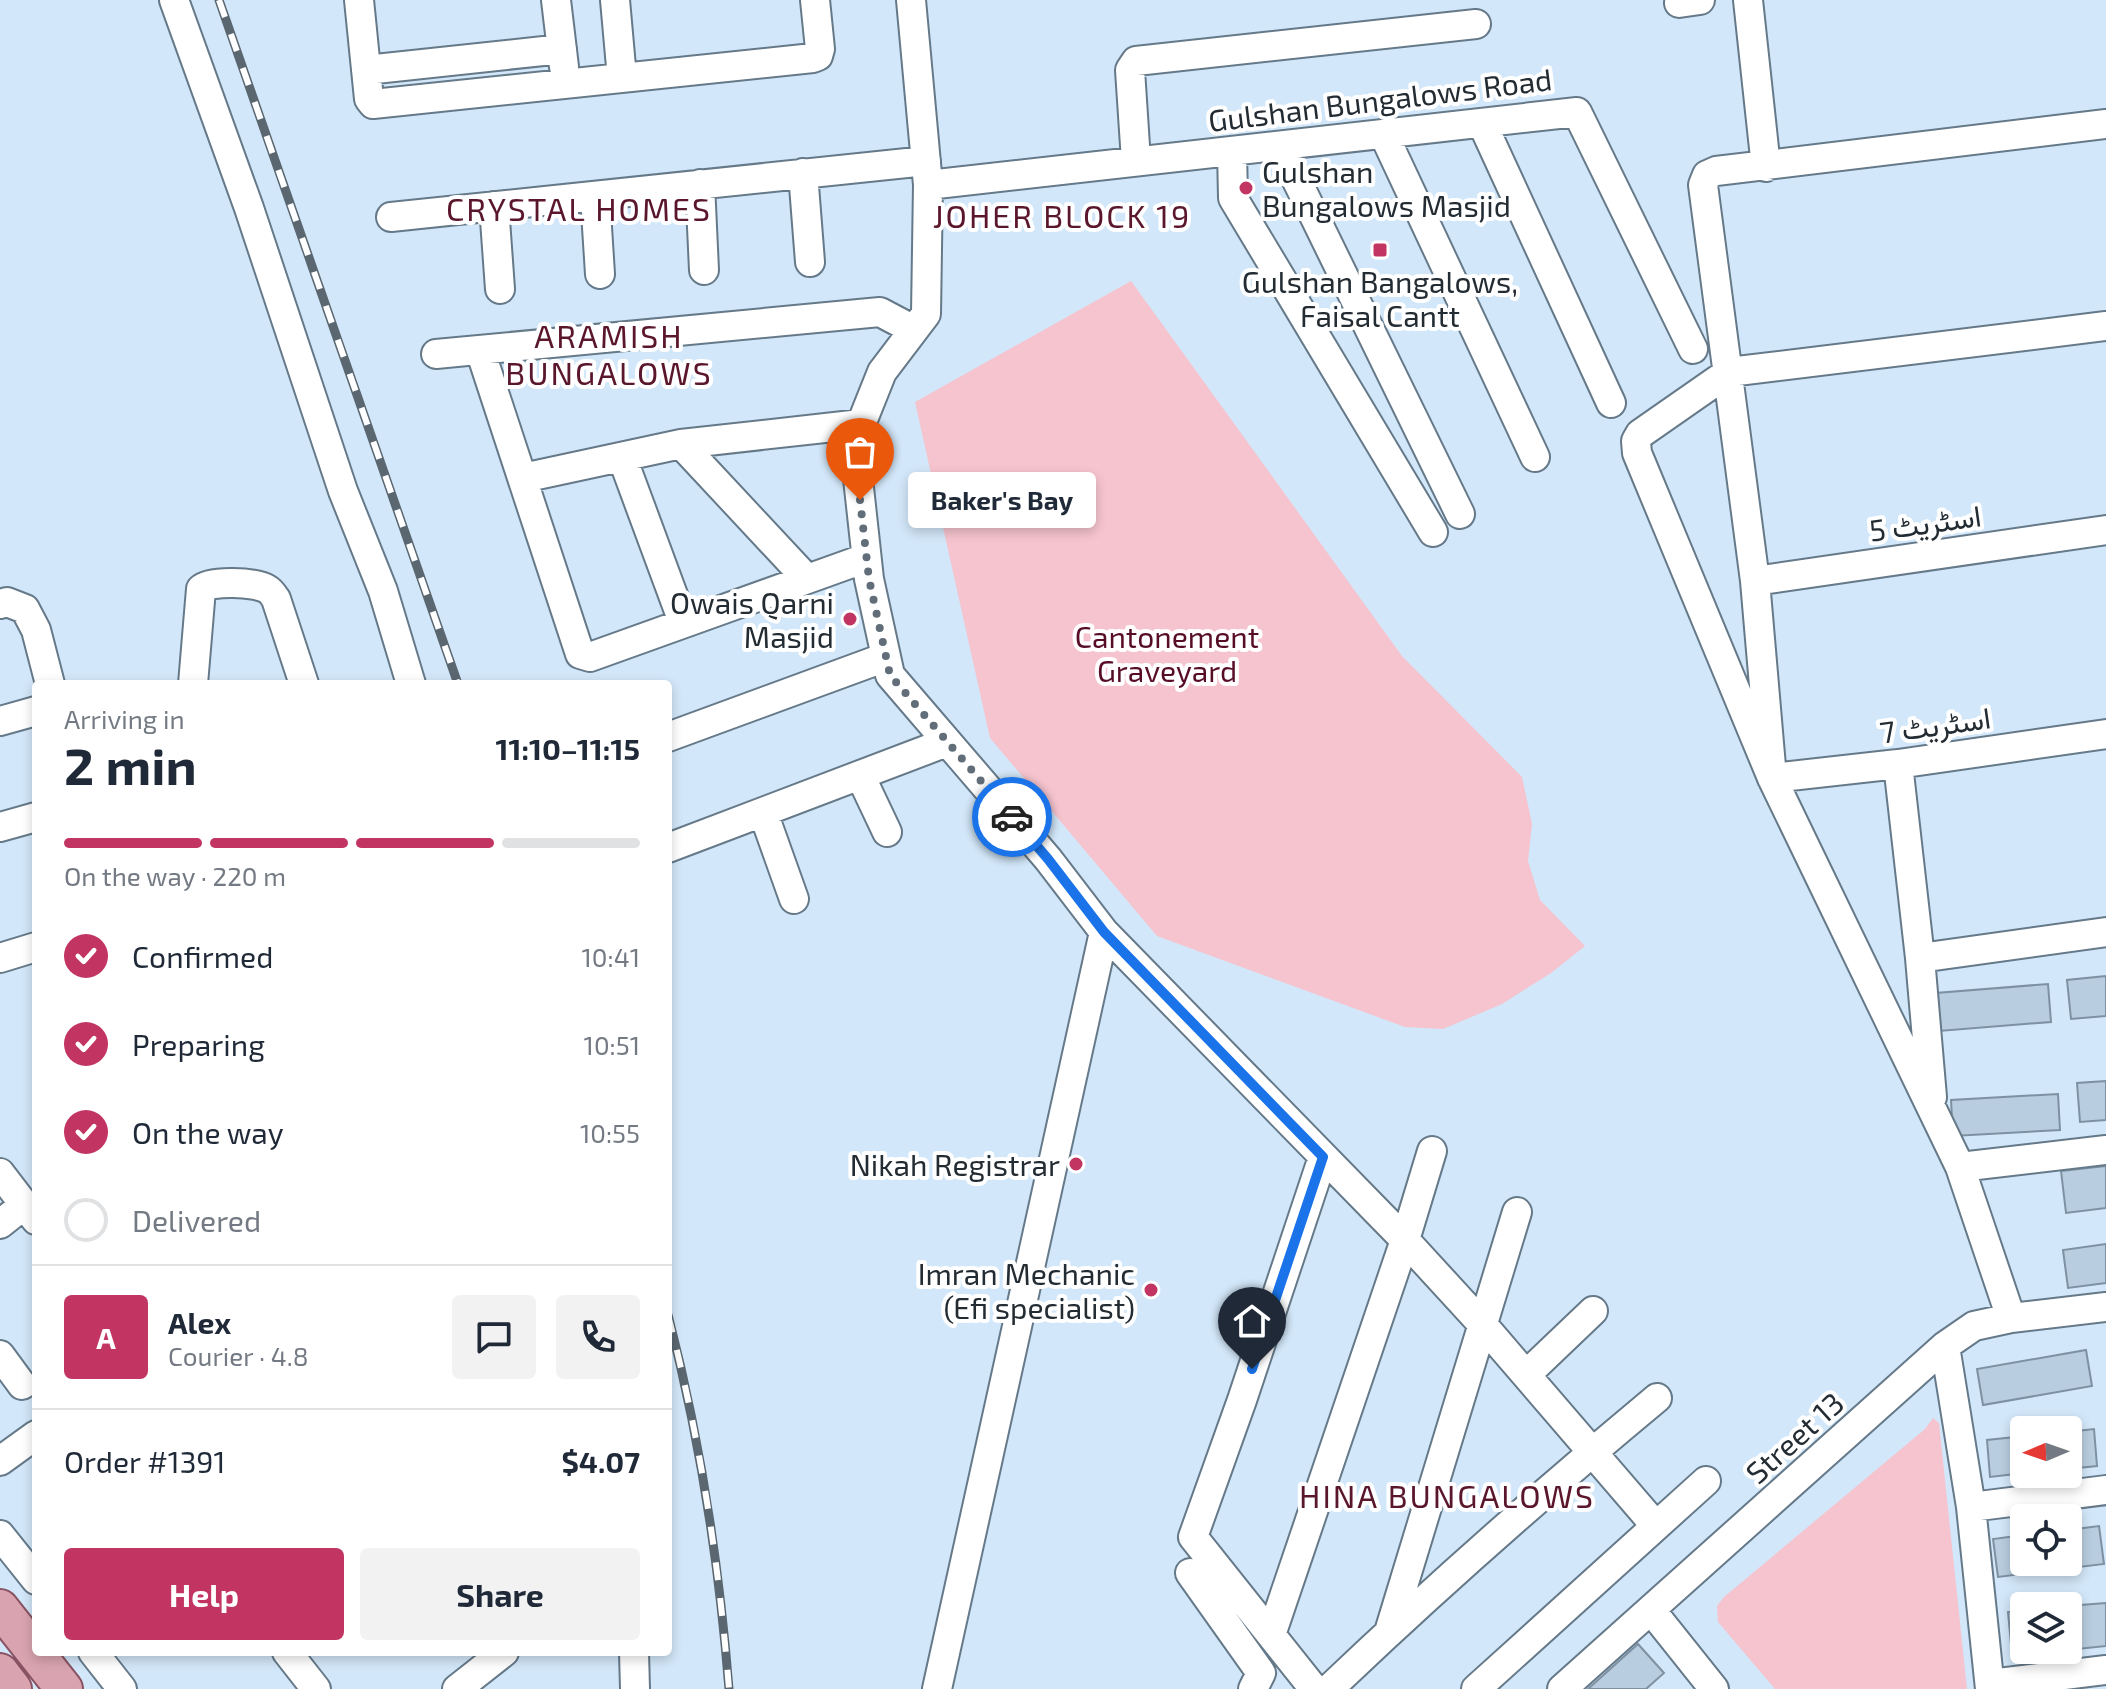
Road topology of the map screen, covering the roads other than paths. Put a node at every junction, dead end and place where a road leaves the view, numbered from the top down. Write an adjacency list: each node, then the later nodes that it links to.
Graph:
1 (174, 0): 54 (street)
2 (359, 0): 10 (street)
3 (556, 0): 9 (street)
4 (615, 0): 11 (street)
5 (815, 0): 11 (street)
6 (911, 0): 21 (street)
7 (1748, 0): 19 (street)
8 (1476, 24): 18 (street)
9 (562, 49): 10 (street); 12 (street)
10 (366, 70): 12 (street)
11 (622, 78): 12 (street)
12 (566, 84)
13 (1482, 123): 15 (street, Gulshan Bungalows Road); 32 (street, Gulshan Bungalows Road); 36 (street)
14 (2106, 124): 19 (street)
15 (1384, 135): 16 (street, Gulshan Bungalows Road); 40 (street)
16 (1280, 146): 17 (street, Gulshan Bungalows Road); 42 (street)
17 (1232, 151): 18 (street, Gulshan Bungalows Road); 44 (street)
18 (1136, 161): 21 (street, Gulshan Bungalows Road)
19 (1766, 167): 35 (street)
20 (803, 173): 21 (street, Gulshan Bungalows Road); 22 (street, Gulshan Bungalows Road); 26 (street)
21 (927, 173): 31 (street)
22 (700, 184): 23 (street, Gulshan Bungalows Road); 27 (street)
23 (595, 196): 24 (street, Gulshan Bungalows Road); 28 (street)
24 (494, 206): 25 (street, Gulshan Bungalows Road); 29 (street)
25 (391, 217)
26 (810, 262)
27 (704, 270)
28 (600, 274)
29 (500, 289)
30 (2106, 326): 35 (street)
31 (914, 330): 33 (street); 37 (street)
32 (1693, 349)
33 (480, 350): 34 (street); 41 (street)
34 (436, 354)
35 (1729, 372): 47 (street); 62 (street)
36 (1611, 403)
37 (861, 424): 38 (street); 45 (street)
38 (681, 444): 39 (street); 46 (street)
39 (622, 457): 41 (street); 49 (street)
40 (1535, 457)
41 (523, 478): 49 (street)
42 (1460, 514)
43 (2106, 530): 47 (street, اسٹریٹ 5)
44 (1433, 532)
45 (866, 558): 46 (street); 50 (street)
46 (807, 579): 49 (street)
47 (1755, 581): 62 (street)
48 (0, 604): 51 (street)
49 (683, 622)
50 (886, 657): 58 (street); 59 (street)
51 (49, 680)
52 (193, 680): 53 (street)
53 (303, 680)
54 (410, 680)
55 (32, 712): 56 (street)
56 (0, 721)
57 (2106, 734): 60 (street, اسٹریٹ 7)
58 (672, 736)
59 (947, 742): 61 (street); 69 (street)
60 (1898, 764): 62 (street, اسٹریٹ 7); 73 (street)
61 (860, 775): 63 (street); 66 (street)
62 (1772, 778): 74 (street)
63 (763, 812): 67 (street); 68 (street)
64 (32, 818): 65 (street)
65 (0, 827)
66 (887, 832)
67 (672, 846)
68 (794, 899)
69 (1104, 932): 77 (street); 124 (street)
70 (2106, 932): 73 (street)
71 (32, 948): 72 (street)
72 (0, 958)
73 (1920, 958): 74 (street)
74 (1933, 1114): 78 (street)
75 (2106, 1150): 78 (street)
76 (1432, 1151): 83 (street)
77 (1323, 1157): 83 (street); 106 (street)
78 (1960, 1167): 86 (street)
79 (0, 1173): 80 (street)
80 (30, 1212): 82 (street)
81 (1517, 1212): 87 (street)
82 (0, 1224)
83 (1405, 1240): 87 (street); 106 (street)
84 (2106, 1307): 86 (street, Street 13)
85 (1593, 1311): 90 (street)
86 (2011, 1318): 88 (street, Street 13)
87 (1483, 1325): 90 (street); 105 (street)
88 (1945, 1346): 98 (street); 104 (street, Street 13)
89 (0, 1355): 91 (street)
90 (1526, 1375): 94 (street)
91 (22, 1385)
92 (1657, 1398): 94 (street)
93 (32, 1438): 95 (street)
94 (1592, 1452): 99 (street); 105 (street)
95 (0, 1461)
96 (1706, 1481): 99 (street)
97 (2106, 1490): 98 (street)
98 (1971, 1507): 117 (street)
99 (1655, 1525): 127 (street)
100 (0, 1535): 102 (street)
101 (1190, 1573): 116 (street)
102 (32, 1575)
103 (0, 1608): 107 (main road)
104 (1651, 1610): 115 (street); 128 (street, Street 13)
105 (1389, 1632): 126 (street)
106 (1271, 1635): 125 (street)
107 (32, 1648)
108 (38, 1656): 119 (main road)
109 (96, 1656): 120 (street)
110 (290, 1656): 121 (street)
111 (499, 1656): 122 (street)
112 (634, 1656): 123 (street)
113 (2106, 1670): 117 (street)
114 (0, 1672): 118 (main road)
115 (1704, 1685)
116 (1268, 1686)
117 (1990, 1687)
118 (13, 1689)
119 (64, 1689)
120 (122, 1689)
121 (316, 1689)
122 (457, 1689)
123 (635, 1689)
124 (937, 1689)
125 (1314, 1689)
126 (1329, 1689)
127 (1476, 1689)
128 (1562, 1689)

